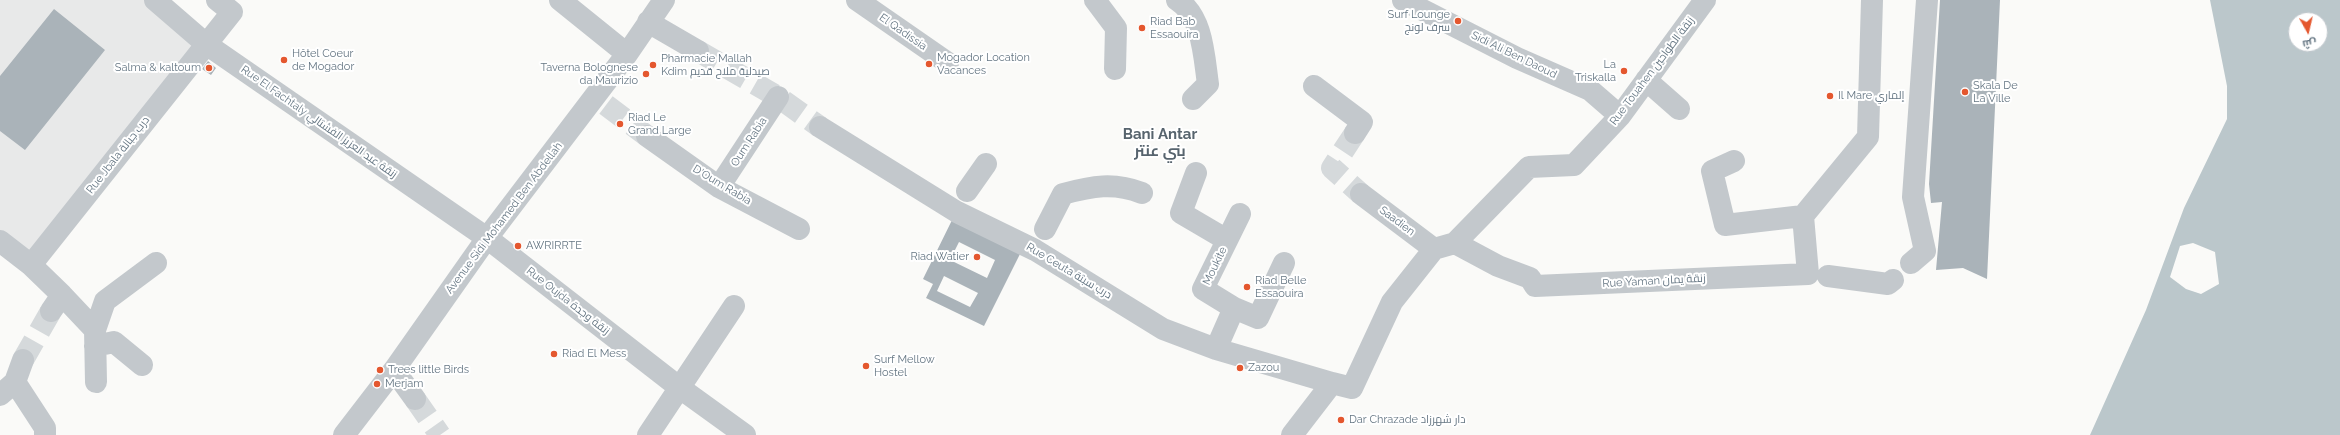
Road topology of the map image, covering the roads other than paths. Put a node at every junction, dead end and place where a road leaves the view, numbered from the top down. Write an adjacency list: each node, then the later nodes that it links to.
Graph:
1 (155, 0): 13 (street, Rue El Fachtaly زنقة عبد العزيز الفشتالي)
2 (217, 0): 13 (street, Rue Jbala درب جبالة)
3 (560, 0): 15 (street)
4 (664, 0): 12 (street, Avenue Sidi Mohamed Ben Abdellah)
5 (857, 0): 16 (street, El Qadissia)
6 (1095, 0): 17 (street)
7 (1177, 0): 21 (street)
8 (1403, 0): 23 (street, Sidi Ali Ben Daoud)
9 (1705, 0): 18 (street, Rue Touahen زنقة الطواحين)
10 (1872, 0): 35 (street)
11 (1926, 0): 45 (street)
12 (648, 22): 14 (street); 15 (street, Avenue Sidi Mohamed Ben Abdellah)
13 (206, 44): 38 (street, Rue El Fachtaly زنقة عبد العزيز الفشتالي); 46 (street, Rue Jbala درب جبالة)
14 (698, 51)
15 (627, 54): 38 (street, Avenue Sidi Mohamed Ben Abdellah)
16 (948, 64)
17 (1115, 69)
18 (1646, 80): 22 (street); 23 (street, Rue Touahen زنقة الطواحين)
19 (1314, 86): 25 (street)
20 (778, 97): 30 (street, Oum Rabia)
21 (1193, 99)
22 (1679, 109)
23 (1620, 116): 41 (street, Rue Touahen زنقة الطواحين)
24 (820, 127): 52 (street, Rue Ceuta درب سبتة)
25 (1355, 133)
26 (647, 136): 30 (street, D'Oum Rabia)
27 (1734, 161): 35 (street)
28 (986, 164): 31 (street)
29 (1196, 173): 39 (street)
30 (719, 187): 37 (street, D'Oum Rabia)
31 (967, 191)
32 (1142, 193): 36 (street)
33 (1361, 194): 42 (street, Saadien)
34 (1240, 214): 39 (street, Moukite)
35 (1803, 216): 47 (street)
36 (1045, 229)
37 (799, 230)
38 (486, 238): 55 (street, Avenue Sidi Mohamed Ben Abdellah); 59 (street, Rue Oujda زنقة وجدة)
39 (1227, 240): 50 (street, Moukite)
40 (0, 241): 46 (street)
41 (1455, 243): 42 (street, Rue Touahen زنقة الطواحين); 47 (street, Rue Yaman زنقة يمان)
42 (1434, 249): 57 (street)
43 (156, 262): 51 (street)
44 (1284, 263): 50 (street)
45 (1911, 263)
46 (31, 265): 51 (street)
47 (1818, 275): 48 (street)
48 (1893, 280)
49 (734, 306): 59 (street)
50 (1234, 308): 52 (street)
51 (95, 338): 54 (street); 56 (street)
52 (1216, 349): 57 (street, Rue Ceuta درب سبتة)
53 (23, 360): 58 (street)
54 (142, 365)
55 (394, 370): 60 (street); 62 (street, Avenue Sidi Mohamed Ben Abdellah)
56 (96, 382)
57 (1332, 383): 65 (street)
58 (8, 388): 61 (street)
59 (680, 388): 63 (street); 64 (street, Rue Oujda زنقة وجدة)
60 (415, 399)
61 (45, 435)
62 (344, 435)
63 (648, 435)
64 (745, 435)
65 (1292, 435)

